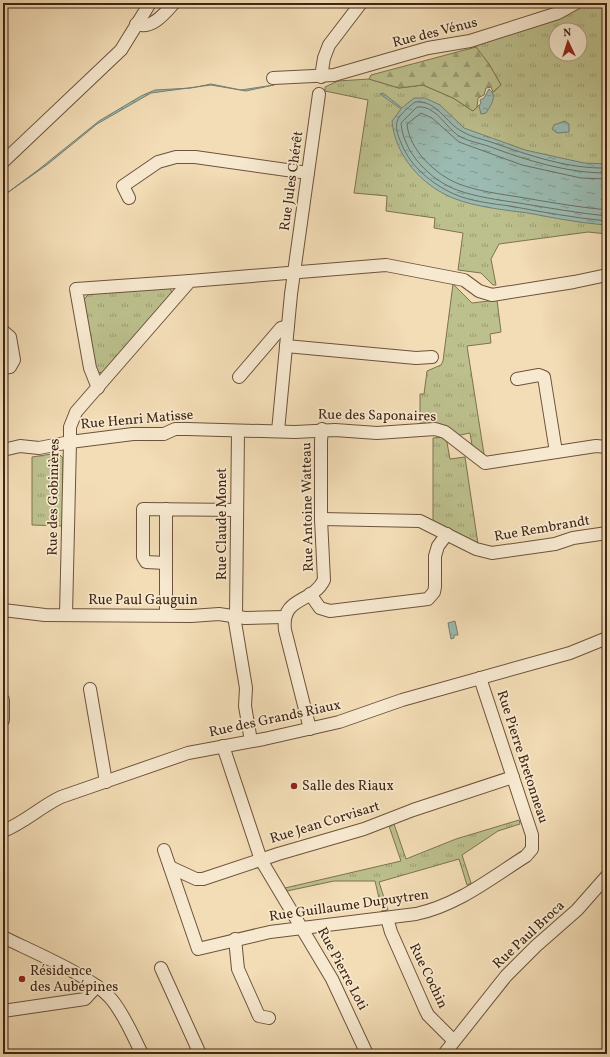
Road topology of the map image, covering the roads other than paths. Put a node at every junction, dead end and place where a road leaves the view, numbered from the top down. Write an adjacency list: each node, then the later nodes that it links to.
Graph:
1 (150, 3): 5 (street)
2 (174, 3): 5 (street)
3 (361, 3): 6 (street)
4 (576, 3): 6 (street, Rue des Vénus)
5 (136, 24): 9 (street)
6 (321, 77): 7 (street, Rue des Vénus)
7 (273, 78)
8 (319, 94): 10 (street, Rue Jules Chérêt)
9 (3, 162)
10 (308, 173): 11 (street); 12 (street, Rue Jules Chérêt)
11 (129, 198)
12 (294, 272): 13 (street); 14 (street); 15 (street, Rue Jules Chérêt)
13 (607, 275)
14 (190, 281): 22 (street, Rue des Gobinières); 22 (street)
15 (288, 326): 17 (street, Rue Jules Chérêt); 20 (street)
16 (3, 331): 19 (street)
17 (286, 346): 18 (street); 25 (street, Rue Jules Chérêt)
18 (432, 357)
19 (3, 368)
20 (240, 377)
21 (516, 379): 29 (street)
22 (98, 388): 26 (street, Rue des Gobinières)
23 (322, 429): 25 (street, Rue des Saponaires); 29 (street, Rue des Saponaires); 32 (street, Rue Antoine Watteau)
24 (238, 431): 25 (street, Rue Henri Matisse); 26 (street, Rue Henri Matisse); 31 (street, Rue Claude Monet)
25 (278, 431)
26 (70, 442): 28 (street, Rue Henri Matisse); 38 (street, Rue des Gobinières)
27 (607, 447): 29 (street, Rue des Saponaires)
28 (3, 450)
29 (556, 452)
30 (166, 509): 31 (street); 35 (street); 35 (street)
31 (237, 510): 40 (street, Rue Claude Monet)
32 (321, 519): 34 (street, Rue Rembrandt); 36 (street, Rue Antoine Watteau)
33 (607, 533): 34 (street, Rue Rembrandt)
34 (447, 534): 36 (street)
35 (166, 563): 39 (street)
36 (310, 594): 41 (street, Rue Antoine Watteau)
37 (3, 610): 38 (street, Rue Paul Gauguin)
38 (66, 615): 39 (street, Rue Paul Gauguin)
39 (166, 615): 40 (street, Rue Paul Gauguin)
40 (235, 616): 41 (street, Rue Paul Gauguin); 48 (street, Rue Claude Monet)
41 (284, 617): 47 (street)
42 (607, 638): 43 (street, Rue des Grands Riaux)
43 (480, 678): 47 (street, Rue des Grands Riaux); 50 (street, Rue Pierre Bretonneau)
44 (90, 689): 51 (street)
45 (3, 700): 46 (street)
46 (3, 720)
47 (310, 729): 48 (street, Rue des Grands Riaux)
48 (251, 741): 49 (street, Rue des Grands Riaux)
49 (223, 746): 51 (street, Rue des Grands Riaux); 55 (street, Rue Pierre Loti)
50 (513, 777): 53 (street, Rue Pierre Bretonneau); 55 (street, Rue Jean Corvisart)
51 (106, 782): 52 (street, Rue des Grands Riaux)
52 (3, 831)
53 (533, 845): 58 (street, Rue Guillaume Dupuytren)
54 (164, 850): 56 (street)
55 (261, 860): 56 (street, Rue Jean Corvisart); 59 (street, Rue Pierre Loti)
56 (170, 867): 61 (street, Rue Guillaume Dupuytren)
57 (607, 876): 66 (street, Rue Paul Broca)
58 (387, 918): 59 (street, Rue Guillaume Dupuytren); 66 (street, Rue Cochin)
59 (302, 927): 61 (street, Rue Guillaume Dupuytren); 69 (street, Rue Pierre Loti)
60 (3, 937): 63 (street)
61 (235, 939): 65 (street)
62 (161, 968): 68 (street)
63 (97, 986): 64 (street); 67 (street)
64 (3, 1012)
65 (269, 1018)
66 (454, 1041): 70 (street, Rue Paul Broca)
67 (142, 1054)
68 (200, 1054)
69 (367, 1054)
70 (444, 1054)

